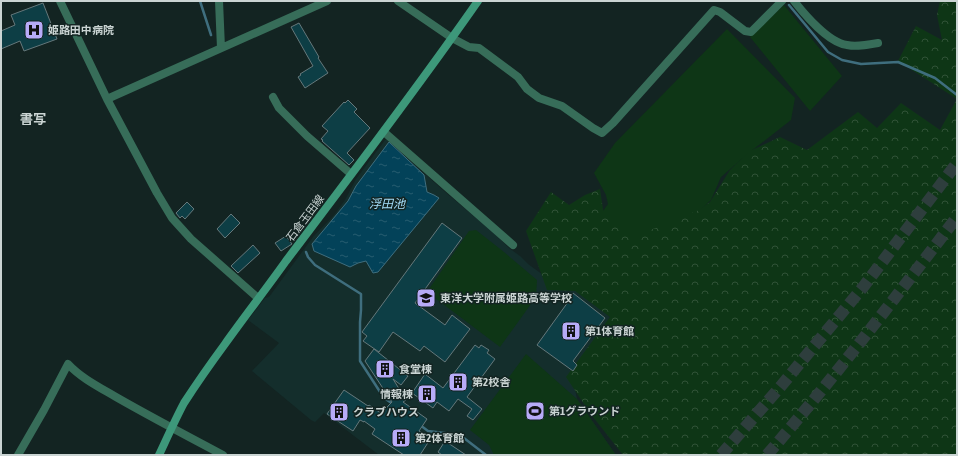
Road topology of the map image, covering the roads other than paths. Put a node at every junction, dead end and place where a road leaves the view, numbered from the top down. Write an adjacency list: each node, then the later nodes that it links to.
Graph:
1 (60, 1): 12 (street)
2 (219, 1): 10 (street)
3 (327, 1): 10 (street)
4 (398, 1): 8 (street)
5 (478, 1): 8 (main road, 石倉玉田線)
6 (782, 1): 8 (street)
7 (794, 1): 9 (street)
8 (452, 38): 13 (main road, 石倉玉田線)
9 (878, 43)
10 (221, 48): 12 (street)
11 (273, 97): 14 (street)
12 (107, 99): 16 (street)
13 (384, 132): 14 (main road, 石倉玉田線); 15 (street)
14 (351, 174): 16 (main road, 石倉玉田線)
15 (513, 245)
16 (258, 298): 17 (main road, 石倉玉田線)
17 (171, 428): 18 (street); 19 (main road, 石倉玉田線); 20 (street)
18 (18, 455)
19 (159, 455)
20 (223, 455)

